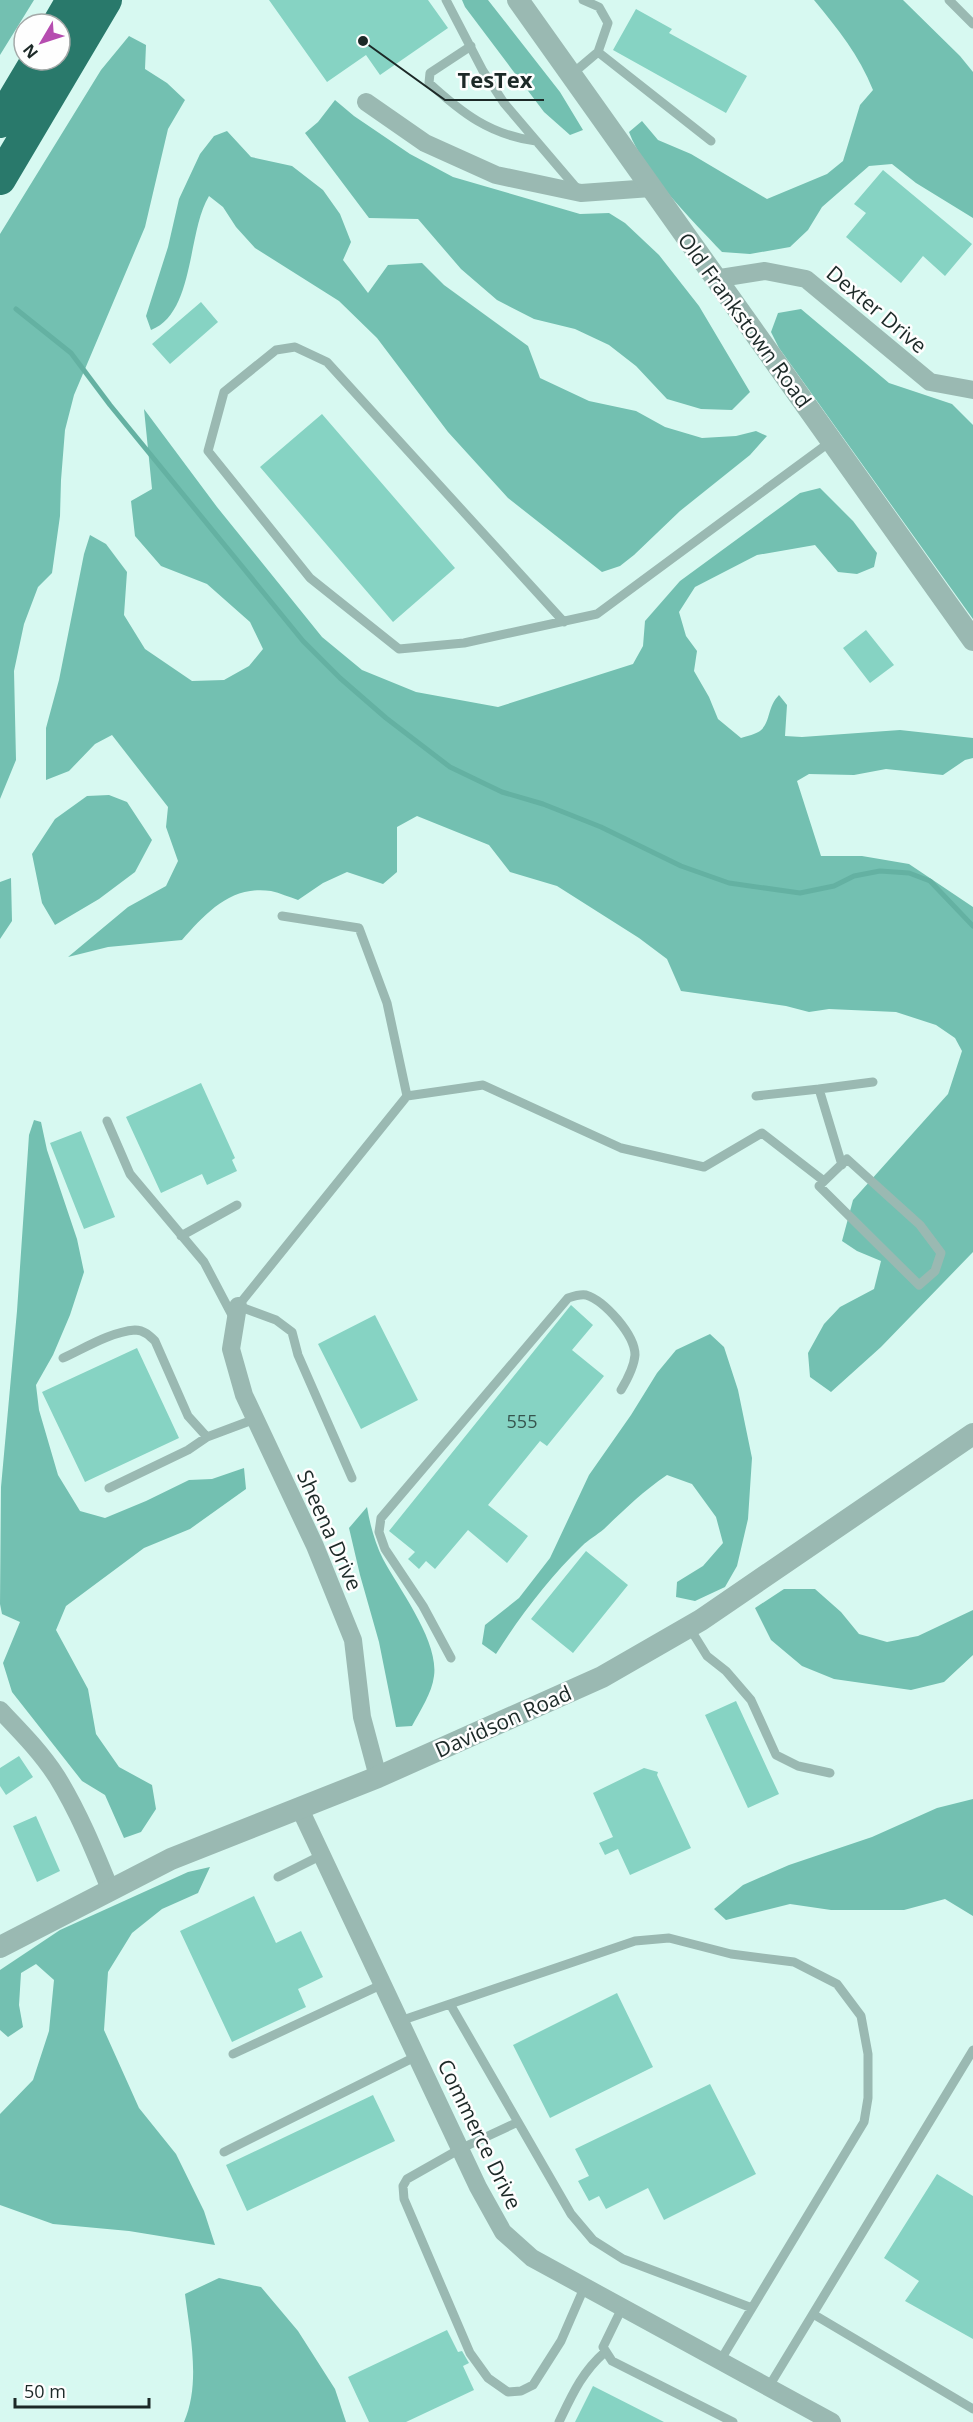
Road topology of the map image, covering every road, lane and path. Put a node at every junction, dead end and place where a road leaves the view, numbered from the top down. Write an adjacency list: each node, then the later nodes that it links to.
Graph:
1 (106, 0): 15 (highway)
2 (446, 0): 7 (lane)
3 (518, 0): 10 (street, Old Frankstown Road)
4 (583, 0): 8 (lane)
5 (949, 0): 6 (lane)
6 (973, 24)
7 (471, 46): 13 (lane); 13 (lane)
8 (598, 52): 10 (lane); 14 (lane)
9 (30, 72): 12 (highway)
10 (572, 75): 16 (street, Old Frankstown Road)
11 (366, 102): 17 (street)
12 (0, 122)
13 (536, 141): 17 (lane)
14 (711, 141)
15 (0, 179)
16 (651, 188): 17 (street); 18 (street, Old Frankstown Road)
17 (581, 193)
18 (714, 279): 19 (street, Dexter Drive); 20 (street, Old Frankstown Road)
19 (973, 390)
20 (832, 440): 21 (lane); 22 (street, Old Frankstown Road)
21 (564, 622): 21 (lane)
22 (973, 640)
23 (282, 916): 26 (lane)
24 (873, 1082): 25 (lane)
25 (819, 1089): 27 (lane); 29 (lane)
26 (407, 1096): 30 (lane); 33 (lane)
27 (756, 1096)
28 (107, 1121): 32 (lane)
29 (842, 1165): 30 (lane); 30 (lane)
30 (824, 1181)
31 (237, 1205): 32 (lane)
32 (182, 1236): 33 (lane)
33 (237, 1314): 36 (street, Sheena Drive); 39 (lane)
34 (63, 1358): 38 (lane)
35 (621, 1390): 42 (lane)
36 (255, 1419): 38 (lane); 45 (street, Sheena Drive)
37 (973, 1434): 41 (street, Davidson Road)
38 (207, 1437): 40 (lane)
39 (352, 1478)
40 (109, 1488)
41 (689, 1627): 44 (lane); 45 (street, Davidson Road)
42 (451, 1658)
43 (0, 1710): 49 (street)
44 (830, 1773)
45 (378, 1777): 46 (street, Davidson Road)
46 (300, 1809): 47 (street, Commerce Drive); 49 (street, Davidson Road)
47 (322, 1855): 48 (lane); 51 (street, Commerce Drive)
48 (278, 1877)
49 (110, 1889): 50 (street, Davidson Road)
50 (0, 1947)
51 (383, 1984): 53 (street, Commerce Drive); 55 (lane)
52 (450, 2004): 53 (lane); 57 (lane); 62 (lane)
53 (400, 2021): 56 (street, Commerce Drive)
54 (973, 2050): 63 (lane)
55 (234, 2054)
56 (417, 2056): 58 (street, Commerce Drive); 59 (lane)
57 (518, 2122): 58 (lane); 62 (lane)
58 (460, 2149): 60 (street, Commerce Drive); 60 (lane)
59 (224, 2152)
60 (584, 2288): 61 (street, Commerce Drive)
61 (622, 2308): 64 (lane); 65 (street, Commerce Drive)
62 (752, 2308): 65 (lane)
63 (813, 2314): 66 (lane); 67 (lane)
64 (605, 2352): 69 (lane); 70 (lane)
65 (720, 2361): 66 (street, Commerce Drive)
66 (768, 2388): 68 (street, Commerce Drive)
67 (973, 2409)
68 (810, 2417): 71 (street, Commerce Drive)
69 (559, 2422)
70 (733, 2422)
71 (832, 2422)

